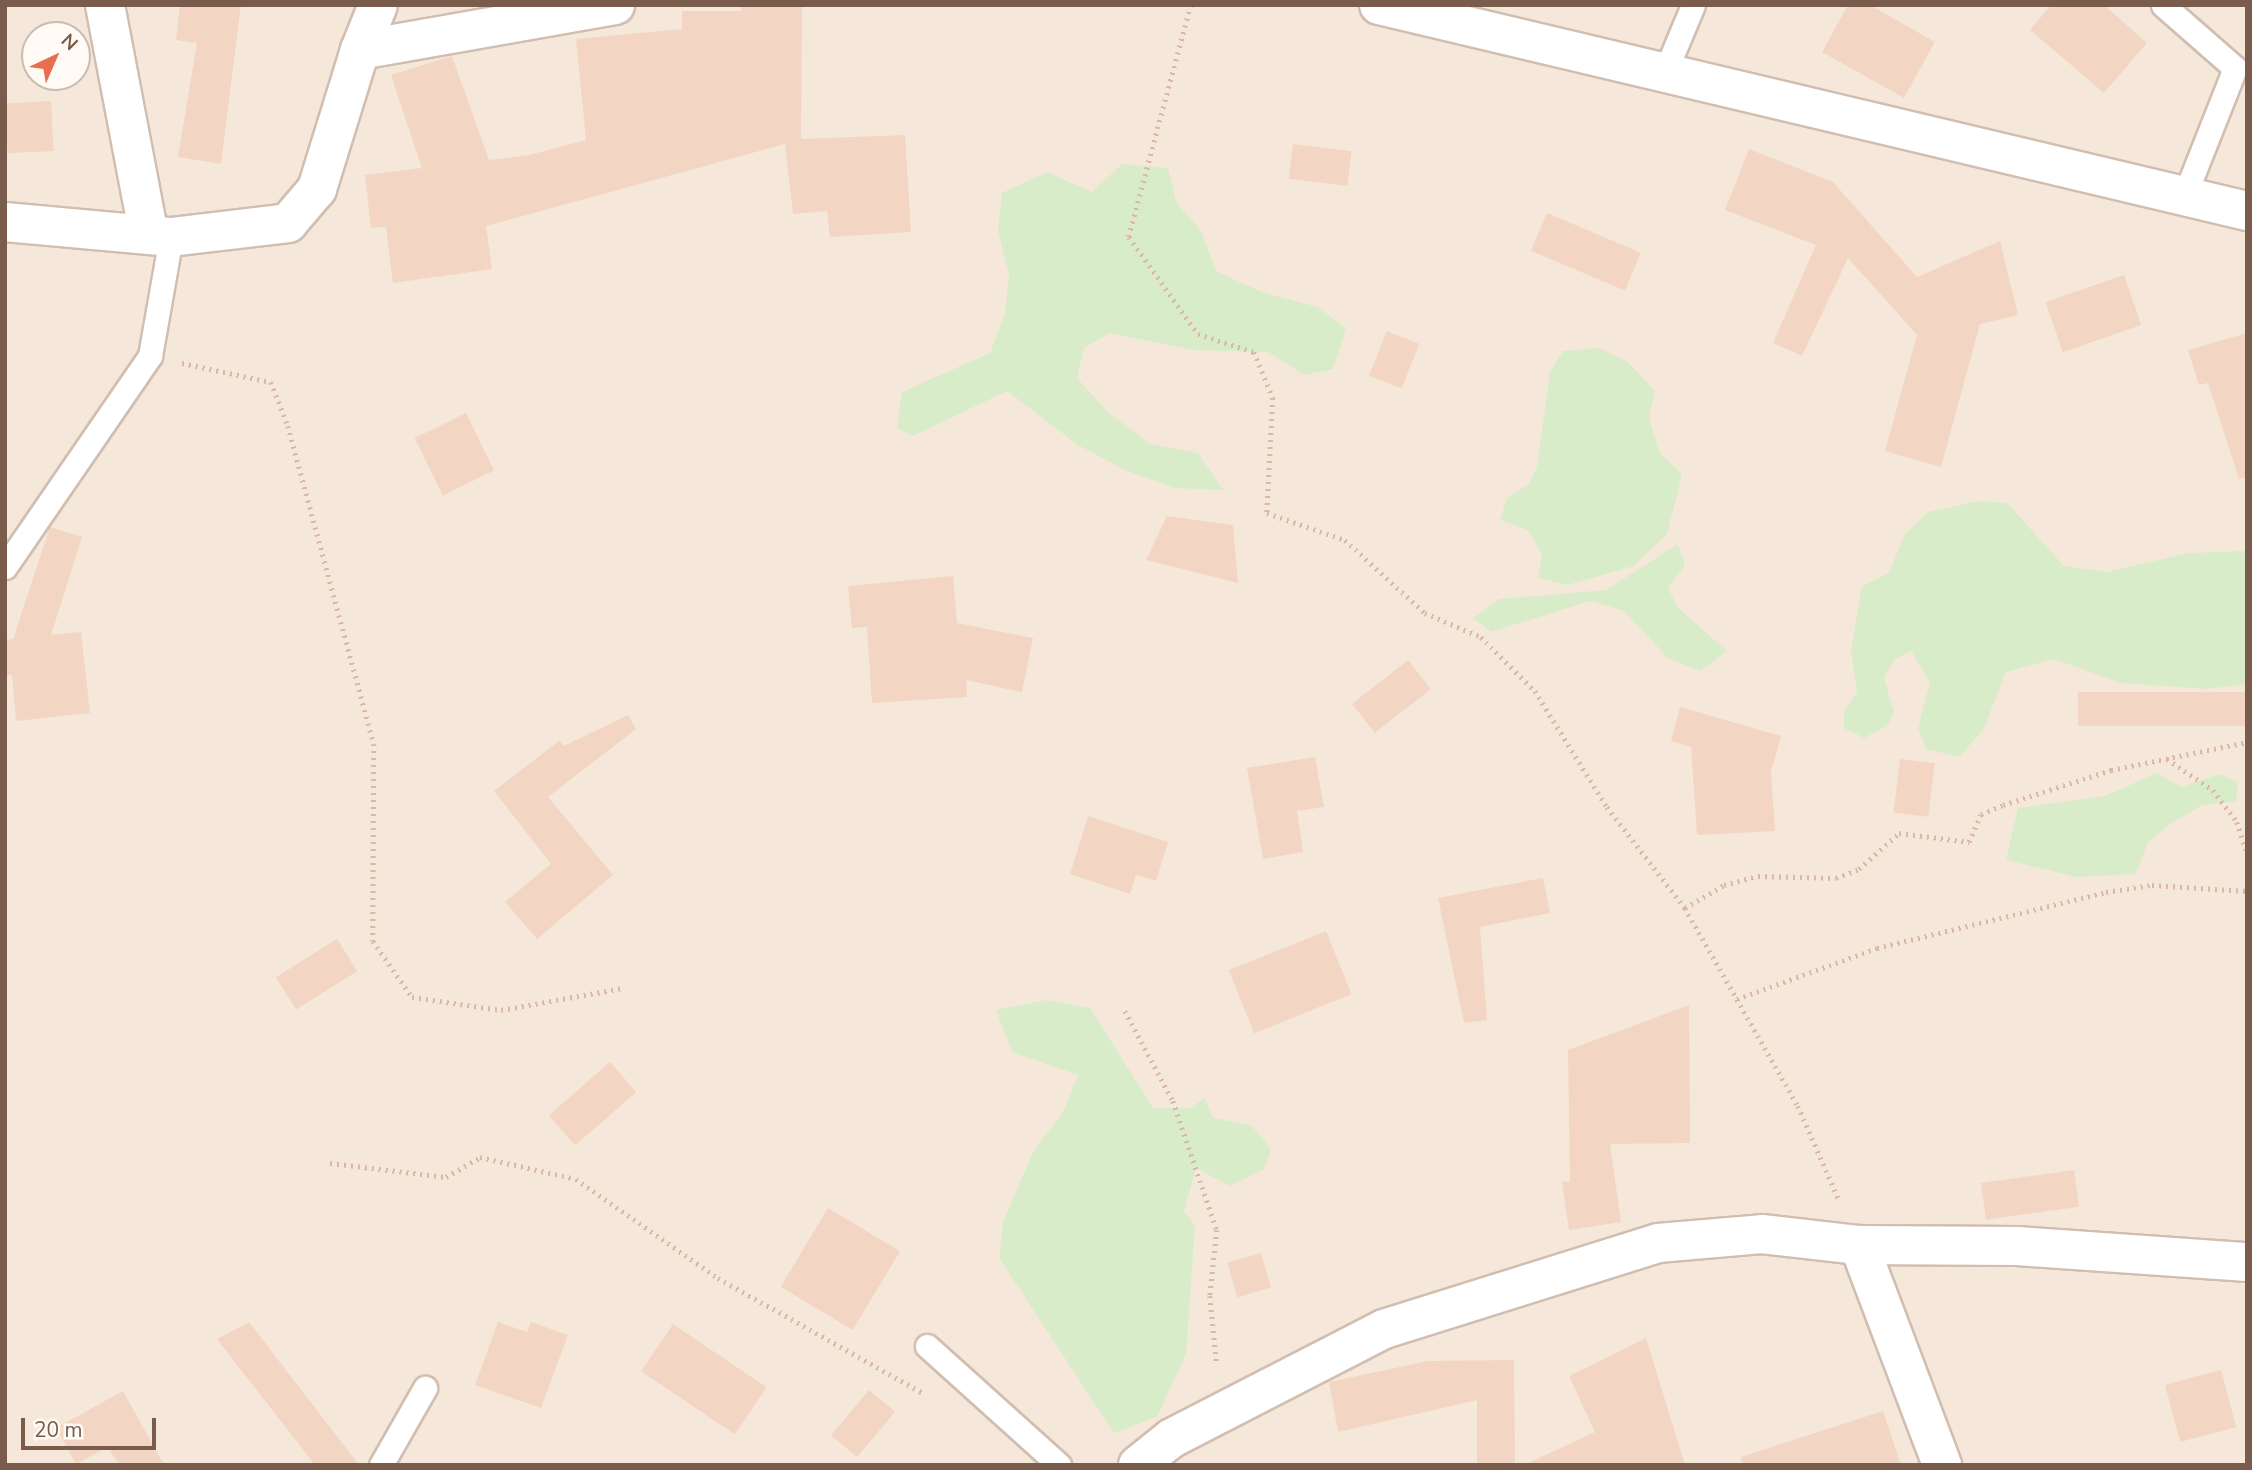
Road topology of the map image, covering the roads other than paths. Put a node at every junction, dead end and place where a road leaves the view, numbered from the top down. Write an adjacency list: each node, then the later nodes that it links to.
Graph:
1 (105, 5): 12 (street)
2 (378, 5): 7 (street)
3 (615, 5): 7 (street)
4 (1379, 5): 8 (street)
5 (1693, 5): 8 (lane)
6 (2163, 5): 9 (lane)
7 (360, 50): 12 (street)
8 (1665, 72): 9 (street)
9 (2185, 197): 10 (street)
10 (2247, 211)
11 (5, 222): 12 (street)
12 (160, 236): 13 (lane)
13 (5, 567)
14 (1859, 1245): 15 (street); 20 (street); 21 (street)
15 (2247, 1262)
16 (927, 1346): 19 (lane)
17 (425, 1388): 18 (lane)
18 (381, 1465)
19 (1059, 1465)
20 (1138, 1465)
21 (1942, 1465)

